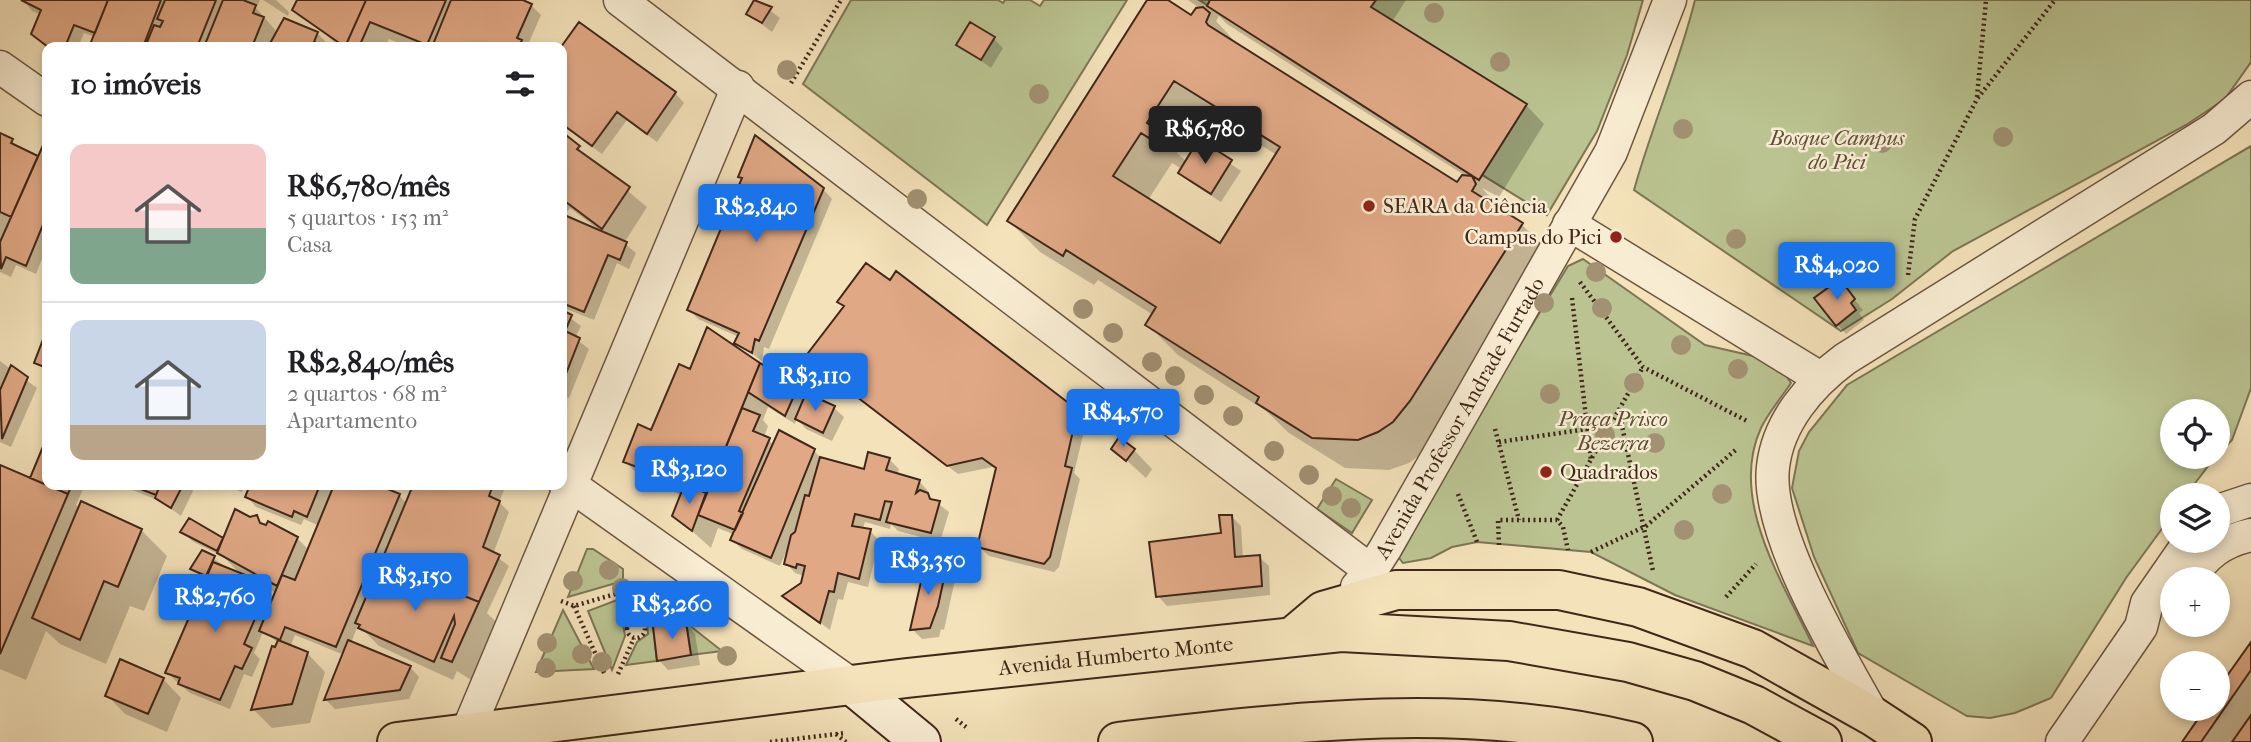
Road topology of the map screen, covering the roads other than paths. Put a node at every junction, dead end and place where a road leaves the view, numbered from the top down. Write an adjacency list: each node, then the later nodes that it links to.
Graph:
1 (620, 0): 4 (street)
2 (1670, 0): 7 (street, Avenida Professor Andrade Furtado)
3 (0, 66): 5 (street)
4 (738, 87): 9 (street); 16 (street)
5 (42, 96)
6 (2251, 97): 8 (street)
7 (1569, 224): 8 (street); 16 (street, Avenida Professor Andrade Furtado)
8 (1820, 378): 22 (street)
9 (567, 483): 20 (street)
10 (564, 490): 24 (street)
11 (2251, 500): 12 (street)
12 (2230, 507)
13 (2251, 535): 15 (street)
14 (2182, 553): 18 (street)
15 (2197, 567)
16 (1383, 581): 19 (main road); 22 (main road)
17 (2160, 618): 18 (street)
18 (2141, 627): 32 (street)
19 (1292, 637): 20 (main road, Avenida Humberto Monte); 30 (main road, Avenida Humberto Monte)
20 (852, 685): 24 (main road, Avenida Humberto Monte); 26 (street)
21 (1448, 717): 23 (main road); 28 (main road); 29 (main road)
22 (1874, 717): 31 (main road)
23 (1295, 731): 27 (main road)
24 (466, 736): 25 (main road, Avenida Humberto Monte)
25 (397, 742)
26 (921, 742)
27 (1118, 742)
28 (1527, 742)
29 (1633, 742)
30 (1822, 742)
31 (1912, 742)
32 (2062, 742)

